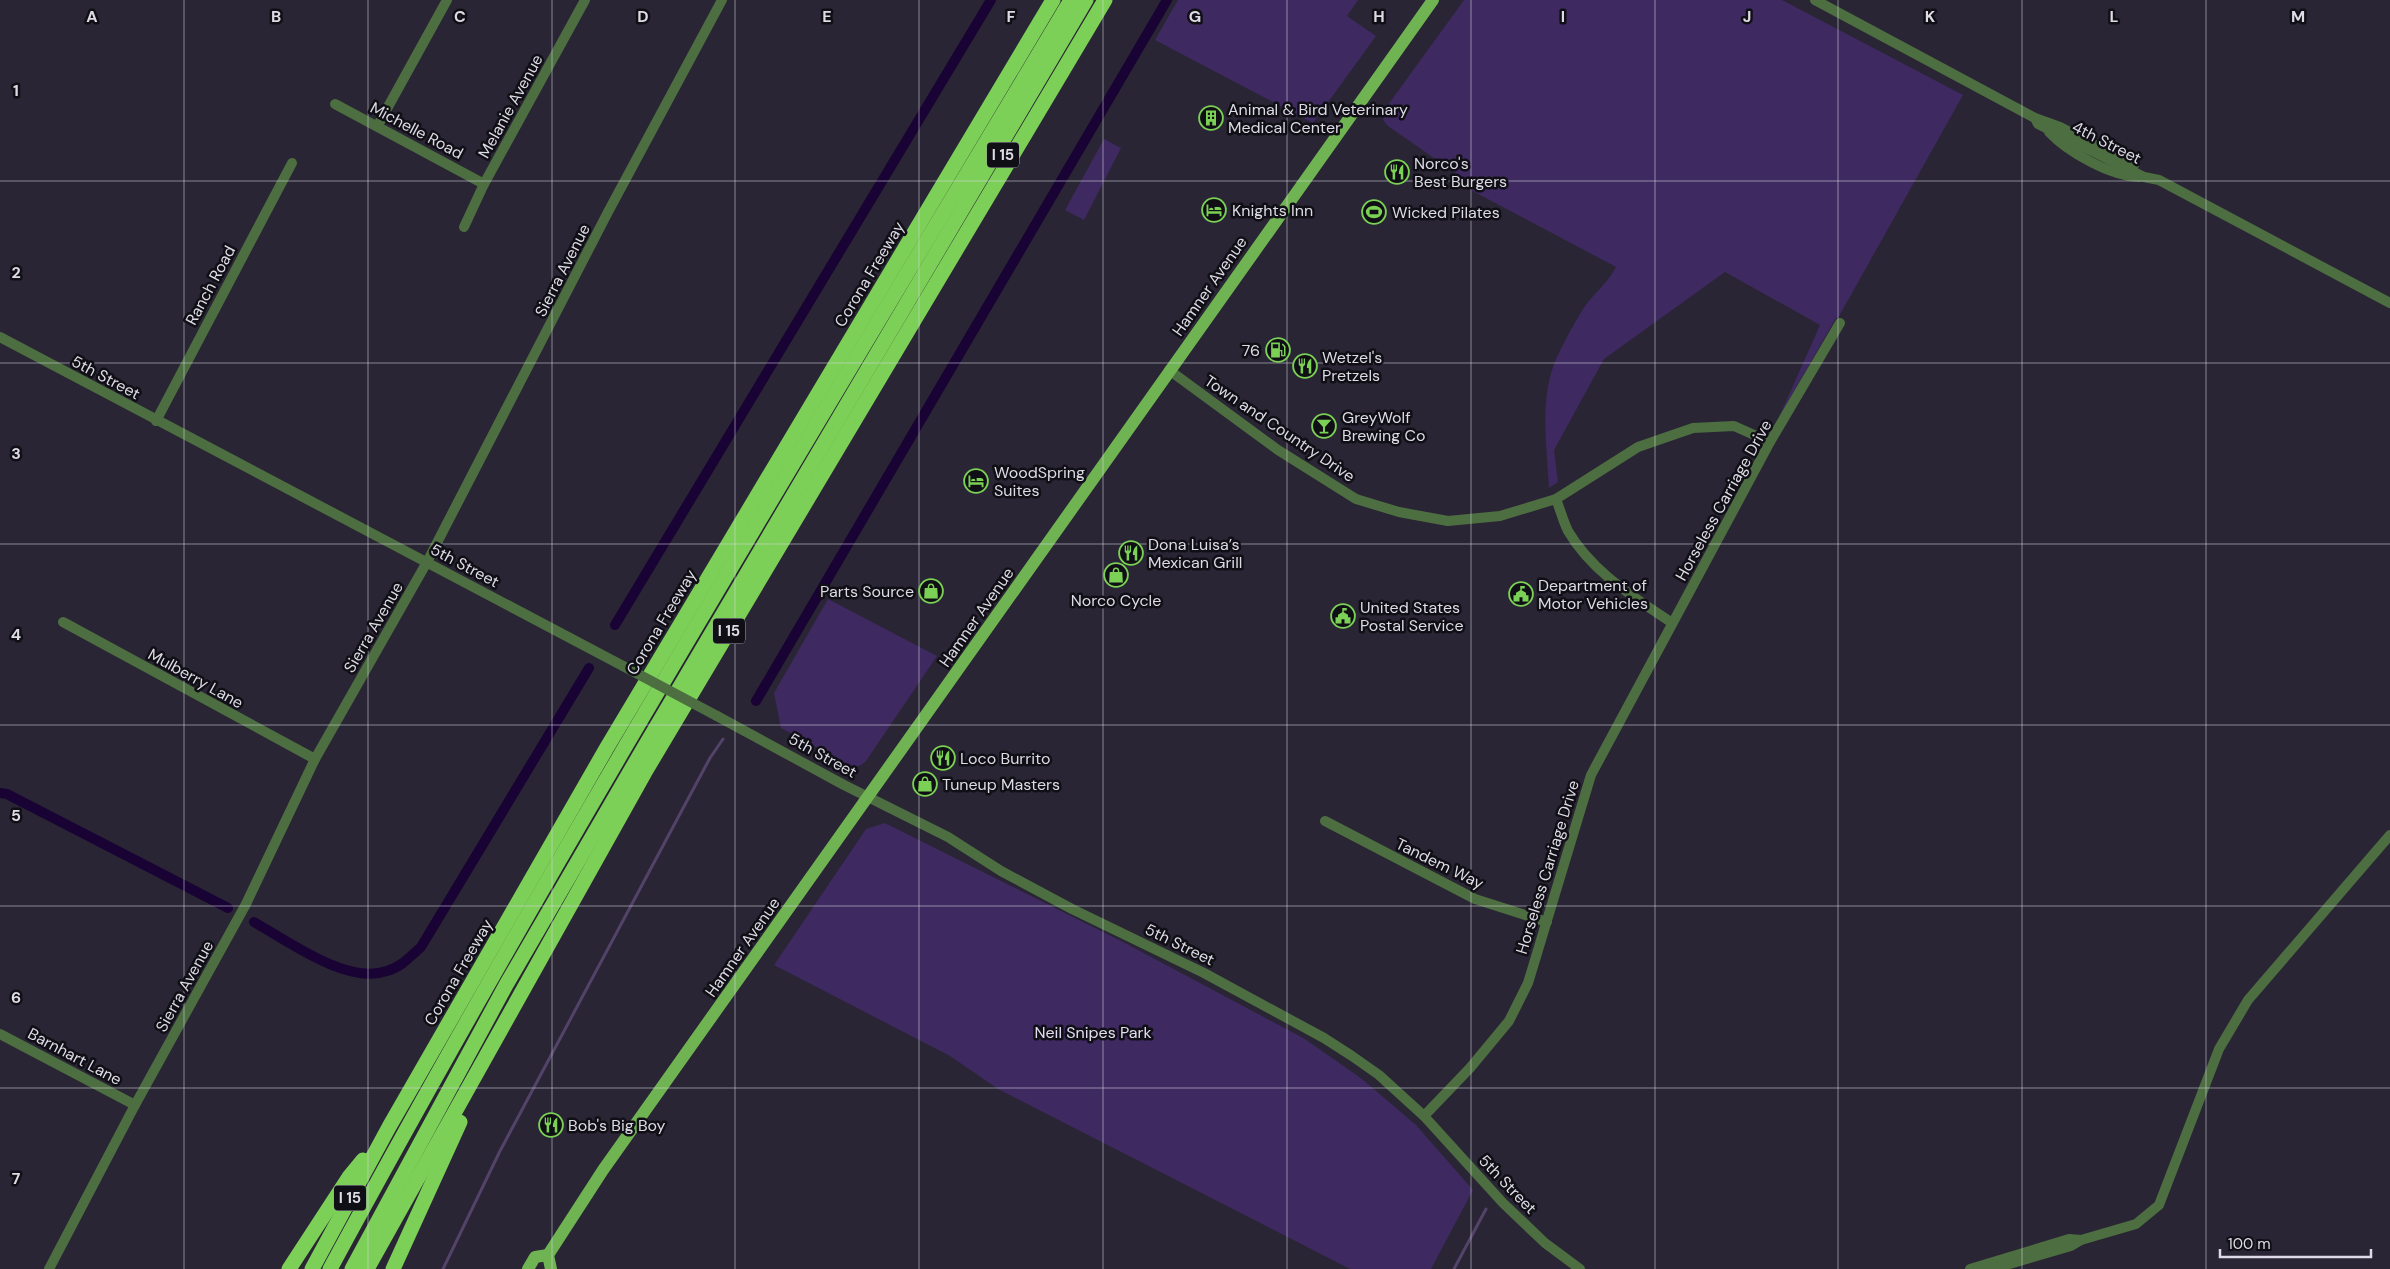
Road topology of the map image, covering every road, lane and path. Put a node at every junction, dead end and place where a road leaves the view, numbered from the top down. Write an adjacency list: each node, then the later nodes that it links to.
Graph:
1 (447, 0): 14 (street)
2 (585, 0): 17 (street, Melanie Avenue)
3 (722, 0): 27 (street, Sierra Avenue)
4 (1053, 0): 10 (highway, Corona Freeway / I 15)
5 (1071, 0): 18 (highway)
6 (1086, 0): 18 (highway)
7 (1105, 0): 12 (highway, I 15)
8 (1433, 0): 23 (main road, Hamner Avenue)
9 (1815, 0): 13 (street)
10 (997, 94): 18 (highway); 39 (highway, Corona Freeway / I 15)
11 (335, 104): 14 (street, Michelle Road)
12 (1034, 116): 18 (highway, I 15); 35 (highway, I 15)
13 (2036, 121): 16 (street); 16 (street, 4th Street)
14 (378, 125): 17 (street, Michelle Road)
15 (292, 163): 24 (street, Ranch Road)
16 (2159, 180): 20 (street, 4th Street)
17 (484, 184): 19 (street, Melanie Avenue)
18 (966, 189): 45 (highway); 46 (highway)
19 (464, 227)
20 (2390, 303)
21 (1840, 323): 25 (street, Horseless Carriage Drive)
22 (0, 337): 24 (street, 5th Street)
23 (1170, 370): 26 (street, Town and Country Drive); 31 (main road, Hamner Avenue)
24 (156, 421): 27 (street, 5th Street)
25 (1770, 442): 26 (street, Town and Country Drive); 29 (street, Horseless Carriage Drive)
26 (1556, 498): 29 (street)
27 (427, 562): 30 (street, Sierra Avenue); 31 (street, 5th Street, bridge)
28 (63, 622): 30 (street, Mulberry Lane)
29 (1672, 623): 34 (street, Horseless Carriage Drive)
30 (314, 759): 37 (street, Sierra Avenue)
31 (868, 797): 38 (street, 5th Street); 41 (main road, Hamner Avenue)
32 (1325, 821): 34 (street, Tandem Way)
33 (2390, 835): 40 (street)
34 (1547, 922): 38 (street, Horseless Carriage Drive)
35 (522, 993): 47 (highway, I 15); 48 (highway)
36 (0, 1034): 37 (street, Barnhart Lane)
37 (135, 1105): 42 (street, Sierra Avenue)
38 (1424, 1116): 51 (street, 5th Street)
39 (389, 1127): 43 (highway); 44 (highway, Corona Freeway / I 15)
40 (2080, 1240): 52 (street); 53 (street)
41 (548, 1254): 49 (main road, Hamner Avenue); 50 (main road)
42 (49, 1269)
43 (289, 1269)
44 (312, 1269)
45 (330, 1269)
46 (352, 1269)
47 (367, 1269)
48 (393, 1269)
49 (528, 1269)
50 (551, 1269)
51 (1580, 1269)
52 (1970, 1269)
53 (1992, 1269)

